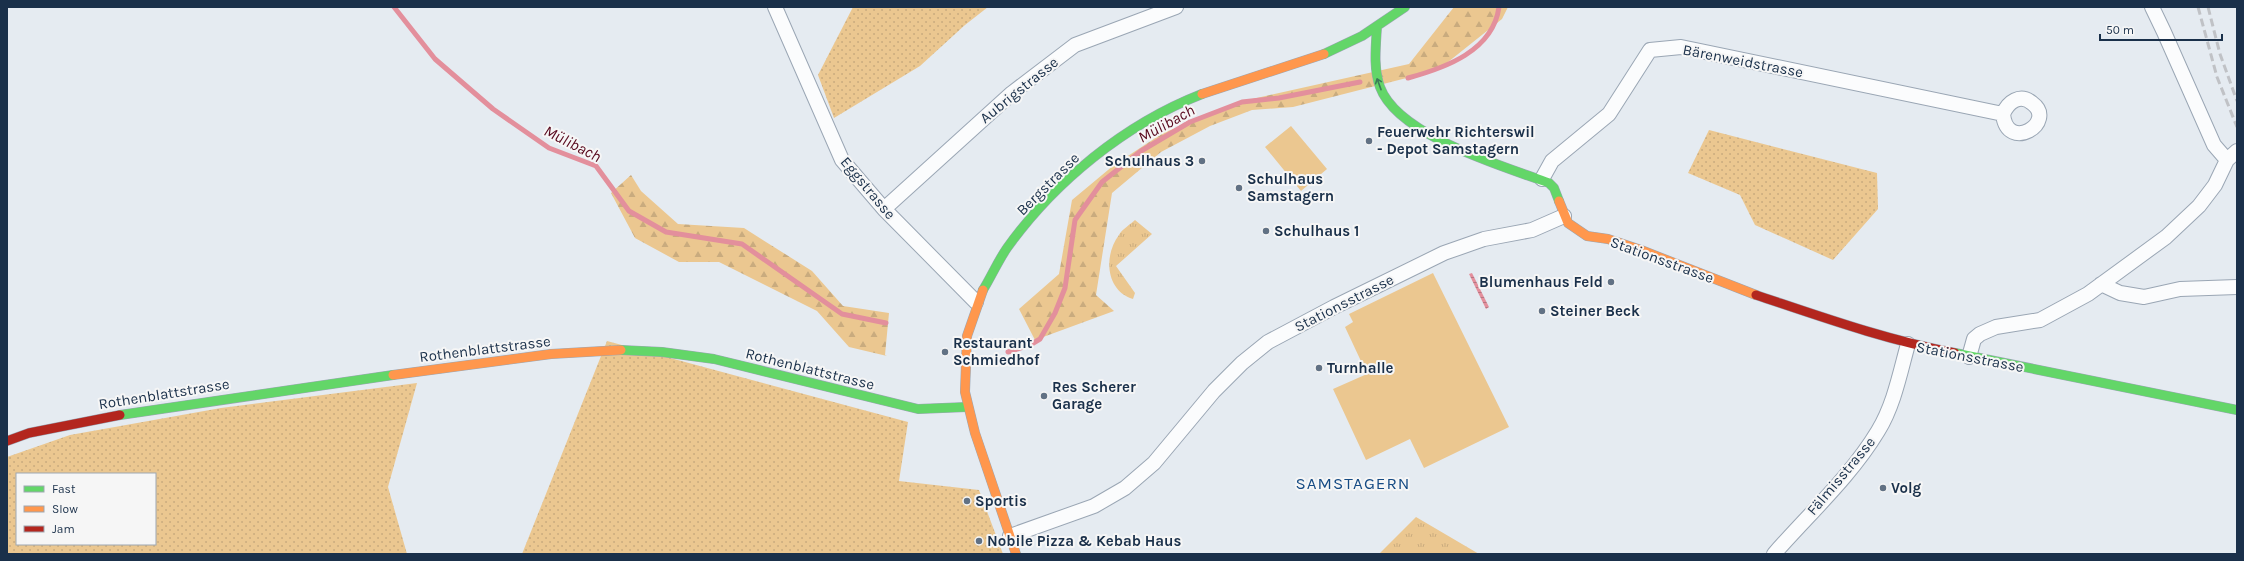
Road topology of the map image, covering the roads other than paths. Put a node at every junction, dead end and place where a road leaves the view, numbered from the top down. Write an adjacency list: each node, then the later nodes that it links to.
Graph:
1 (775, 7): 9 (street, Eggstrasse)
2 (1176, 7): 9 (street, Aubrigstrasse)
3 (1405, 7): 5 (street, Bergstrasse)
4 (2152, 7): 7 (street)
5 (1377, 26): 8 (street, one-way to 5); 13 (street, Bergstrasse)
6 (2004, 114): 8 (street, Bärenweidstrasse)
7 (2232, 156): 11 (street)
8 (1542, 179): 10 (street)
9 (884, 209): 13 (street, Eggstrasse)
10 (1564, 216): 14 (street, Stationsstrasse); 19 (street, Stationsstrasse)
11 (2101, 284): 12 (street); 15 (street)
12 (2237, 287)
13 (976, 302): 16 (street, Bergstrasse)
14 (1908, 344): 15 (street, Stationsstrasse); 21 (street, Fälmisstrasse)
15 (1970, 357): 17 (street, Stationsstrasse)
16 (967, 407): 18 (street, Rothenblattstrasse); 19 (street, Bergstrasse)
17 (2237, 410)
18 (7, 441)
19 (1010, 536): 20 (street, Bergstrasse)
20 (1016, 554)
21 (1774, 554)

